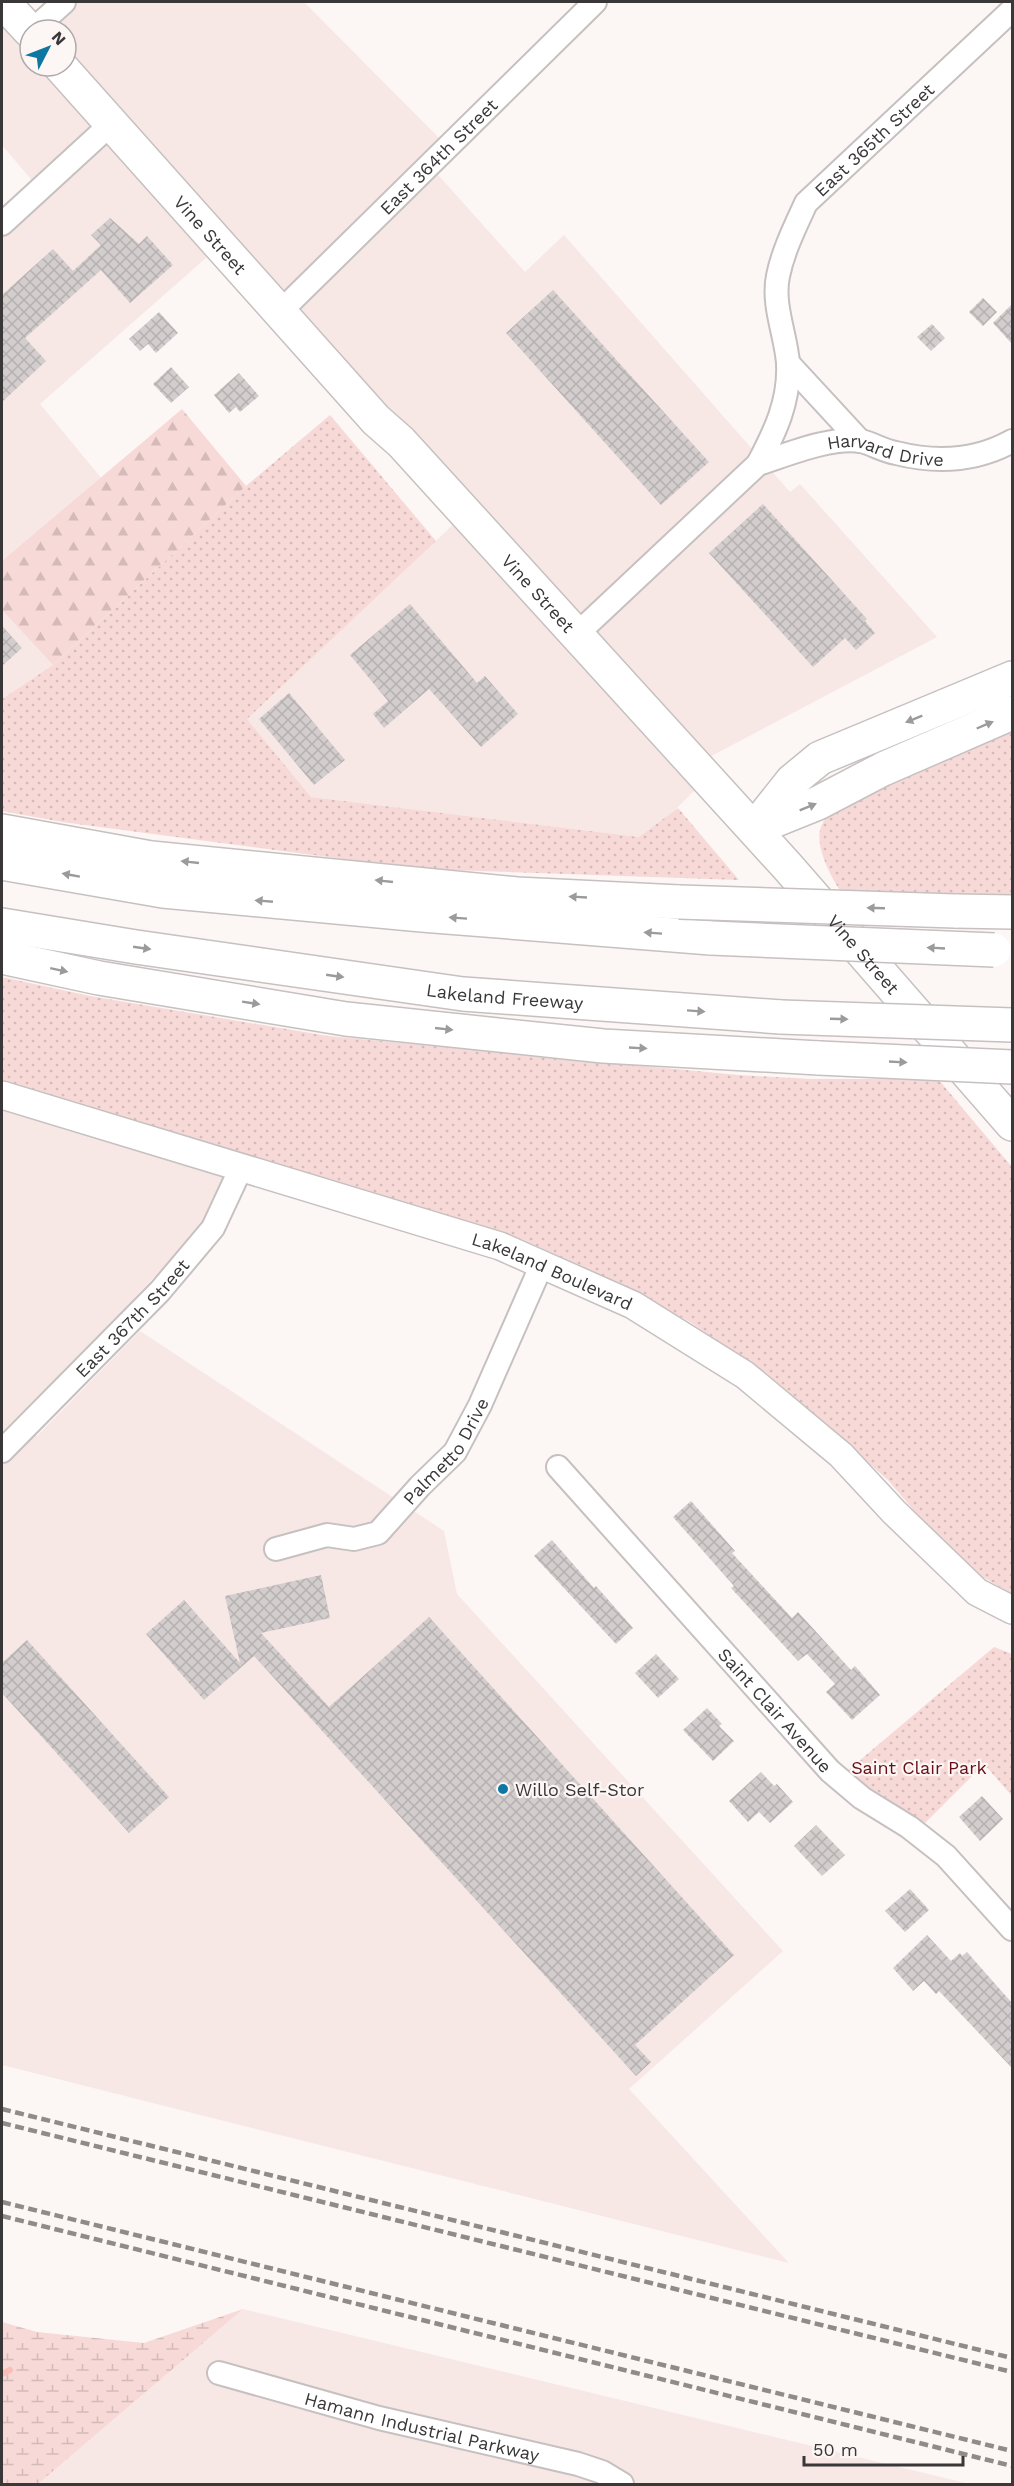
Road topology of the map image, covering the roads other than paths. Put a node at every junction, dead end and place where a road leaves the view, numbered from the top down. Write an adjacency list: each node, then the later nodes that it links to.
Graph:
1 (3, 2): 5 (main road)
2 (64, 2): 6 (street)
3 (595, 2): 10 (street, East 364th Street)
4 (1012, 10): 11 (street, East 365th Street)
5 (18, 18)
6 (46, 18)
7 (71, 78): 8 (main road, Vine Street)
8 (111, 124): 9 (street); 10 (main road, Vine Street)
9 (2, 224)
10 (280, 312): 15 (main road, Vine Street)
11 (788, 363): 12 (street); 14 (street, East 365th Street)
12 (860, 441): 13 (street, Harvard Drive); 14 (street, Harvard Drive)
13 (1012, 441)
14 (758, 464): 15 (street, East 365th Street)
15 (576, 635): 18 (main road, Vine Street)
16 (1012, 678): 18 (main road, one-way to 18)
17 (1012, 713): 18 (main road, one-way to 17)
18 (754, 829): 28 (main road, Vine Street)
19 (2, 831): 21 (main road, one-way to 19, bridge)
20 (2, 863): 23 (main road, one-way to 20, bridge)
21 (1012, 912)
22 (2, 925): 25 (main road, Lakeland Freeway, one-way to 25, bridge)
23 (1003, 951)
24 (2, 957): 26 (main road, one-way to 26, bridge)
25 (1012, 1025)
26 (1012, 1067)
27 (2, 1095): 29 (street, Lakeland Boulevard)
28 (1012, 1124)
29 (242, 1168): 30 (street, Lakeland Boulevard); 31 (street, East 367th Street)
30 (542, 1264): 33 (street, Palmetto Drive); 34 (street, Lakeland Boulevard)
31 (2, 1451)
32 (558, 1467): 35 (street, Saint Clair Avenue)
33 (276, 1550)
34 (1012, 1610)
35 (1012, 1929)
36 (219, 2373): 37 (street, Hamann Industrial Parkway)
37 (622, 2484)

